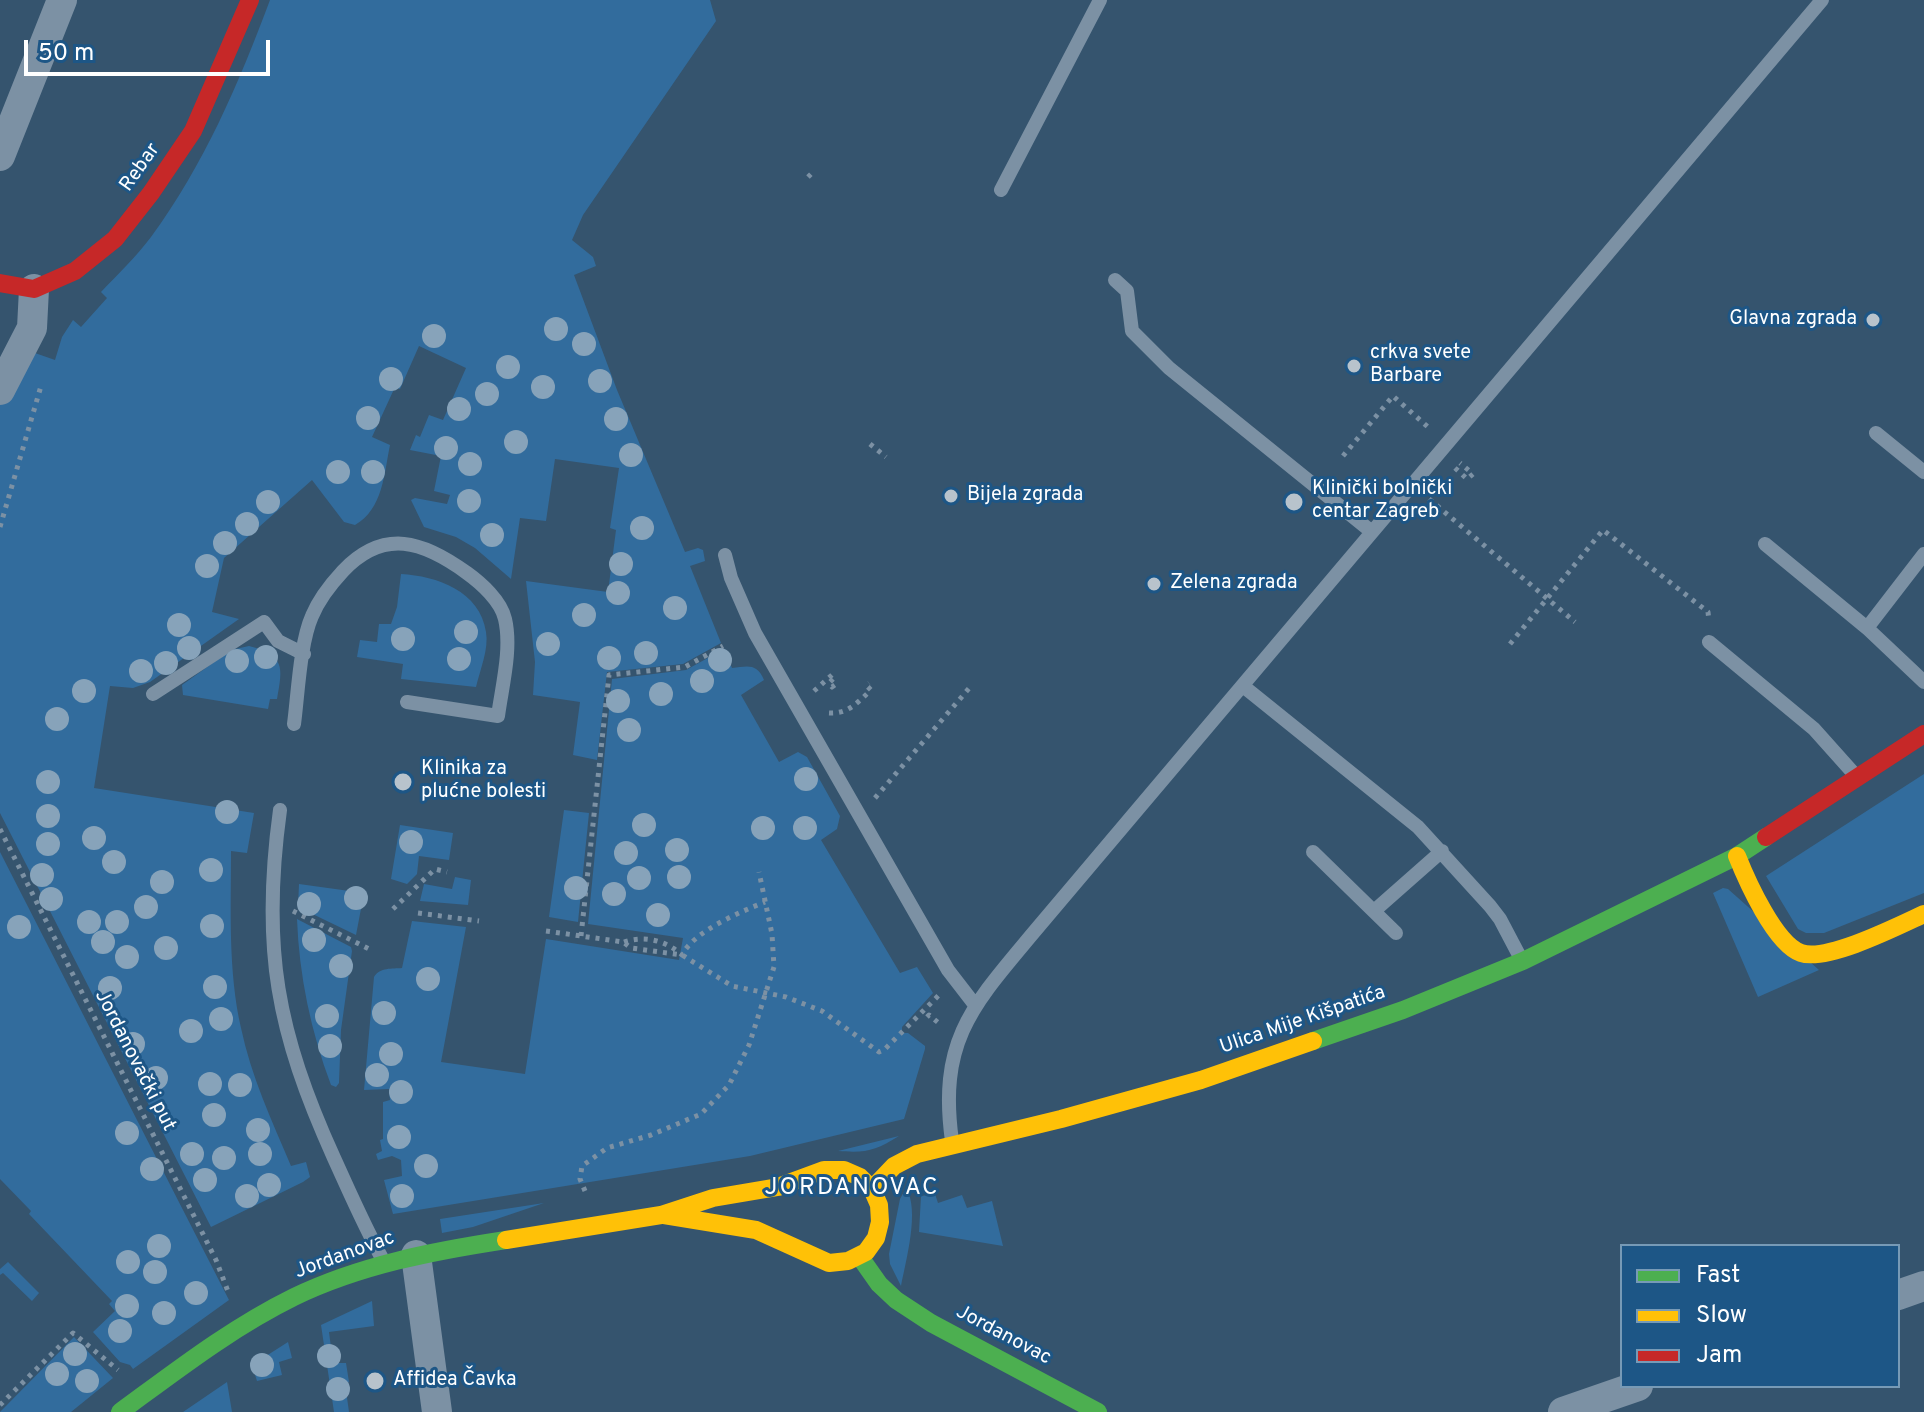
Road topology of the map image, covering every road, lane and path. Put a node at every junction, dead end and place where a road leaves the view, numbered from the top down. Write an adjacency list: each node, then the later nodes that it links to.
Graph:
1 (62, 0): 5 (street)
2 (250, 0): 9 (main road, Rebar)
3 (1100, 0): 6 (lane)
4 (1822, 0): 20 (lane)
5 (0, 156)
6 (1001, 190)
7 (1115, 280): 20 (lane)
8 (0, 283): 9 (main road)
9 (34, 289): 11 (street)
10 (44, 372): 19 (path)
11 (0, 390)
12 (1432, 431): 15 (path)
13 (1876, 433): 17 (lane)
14 (870, 444): 16 (path)
15 (1343, 456)
16 (886, 457)
17 (1924, 472)
18 (1426, 497): 24 (path)
19 (0, 527)
20 (1372, 532): 36 (lane)
21 (1765, 544): 27 (lane)
22 (1924, 554): 27 (lane)
23 (725, 555): 67 (lane)
24 (1547, 599): 25 (path); 26 (path); 29 (path)
25 (1708, 612)
26 (1575, 622)
27 (1867, 628): 33 (lane)
28 (1709, 642): 43 (lane)
29 (1510, 644)
30 (723, 646): 61 (path)
31 (304, 654): 38 (lane); 39 (lane); 41 (lane)
32 (839, 682): 37 (path)
33 (1924, 682)
34 (869, 683): 40 (path)
35 (971, 686): 44 (path)
36 (1243, 686): 47 (lane); 67 (lane)
37 (814, 691)
38 (153, 694)
39 (407, 702)
40 (828, 713)
41 (294, 724)
42 (1924, 734): 43 (main road, Ulica Mije Kišpatića)
43 (1858, 779): 49 (main road, Ulica Mije Kišpatića)
44 (875, 798)
45 (280, 810): 80 (lane)
46 (0, 829): 83 (path, Jordanovački put)
47 (1442, 851): 55 (lane); 64 (lane)
48 (1313, 852): 55 (lane)
49 (1737, 856): 57 (main road); 64 (main road, Ulica Mije Kišpatića)
50 (447, 872): 53 (path)
51 (759, 872): 52 (path)
52 (765, 902): 63 (path); 65 (path)
53 (393, 909)
54 (292, 911): 62 (path)
55 (1374, 911): 60 (lane)
56 (418, 913): 58 (path)
57 (1924, 914)
58 (479, 921)
59 (546, 931): 61 (path)
60 (1396, 933)
61 (581, 936): 63 (path)
62 (373, 951)
63 (682, 955): 65 (path)
64 (1523, 961): 70 (main road, Ulica Mije Kišpatića)
65 (767, 993): 66 (path); 73 (path)
66 (933, 1001)
67 (975, 1005): 70 (lane)
68 (927, 1017): 69 (path)
69 (936, 1021)
70 (953, 1146): 72 (main road, Ulica Mije Kišpatića)
71 (805, 1178): 72 (main road); 74 (main road); 75 (main road)
72 (873, 1188): 79 (main road)
73 (586, 1192)
74 (792, 1196)
75 (664, 1215): 77 (main road); 78 (main road, Jordanovac)
76 (788, 1226): 77 (main road)
77 (804, 1253): 79 (main road)
78 (416, 1255): 80 (main road, Jordanovac); 88 (street)
79 (860, 1257): 89 (main road, Jordanovac)
80 (385, 1262): 87 (main road, Jordanovac)
81 (1924, 1286): 82 (street)
82 (1900, 1294)
83 (234, 1306)
84 (121, 1372): 86 (path)
85 (1632, 1388): 90 (street)
86 (0, 1405)
87 (120, 1412)
88 (437, 1412)
89 (1098, 1412)
90 (1563, 1412)

